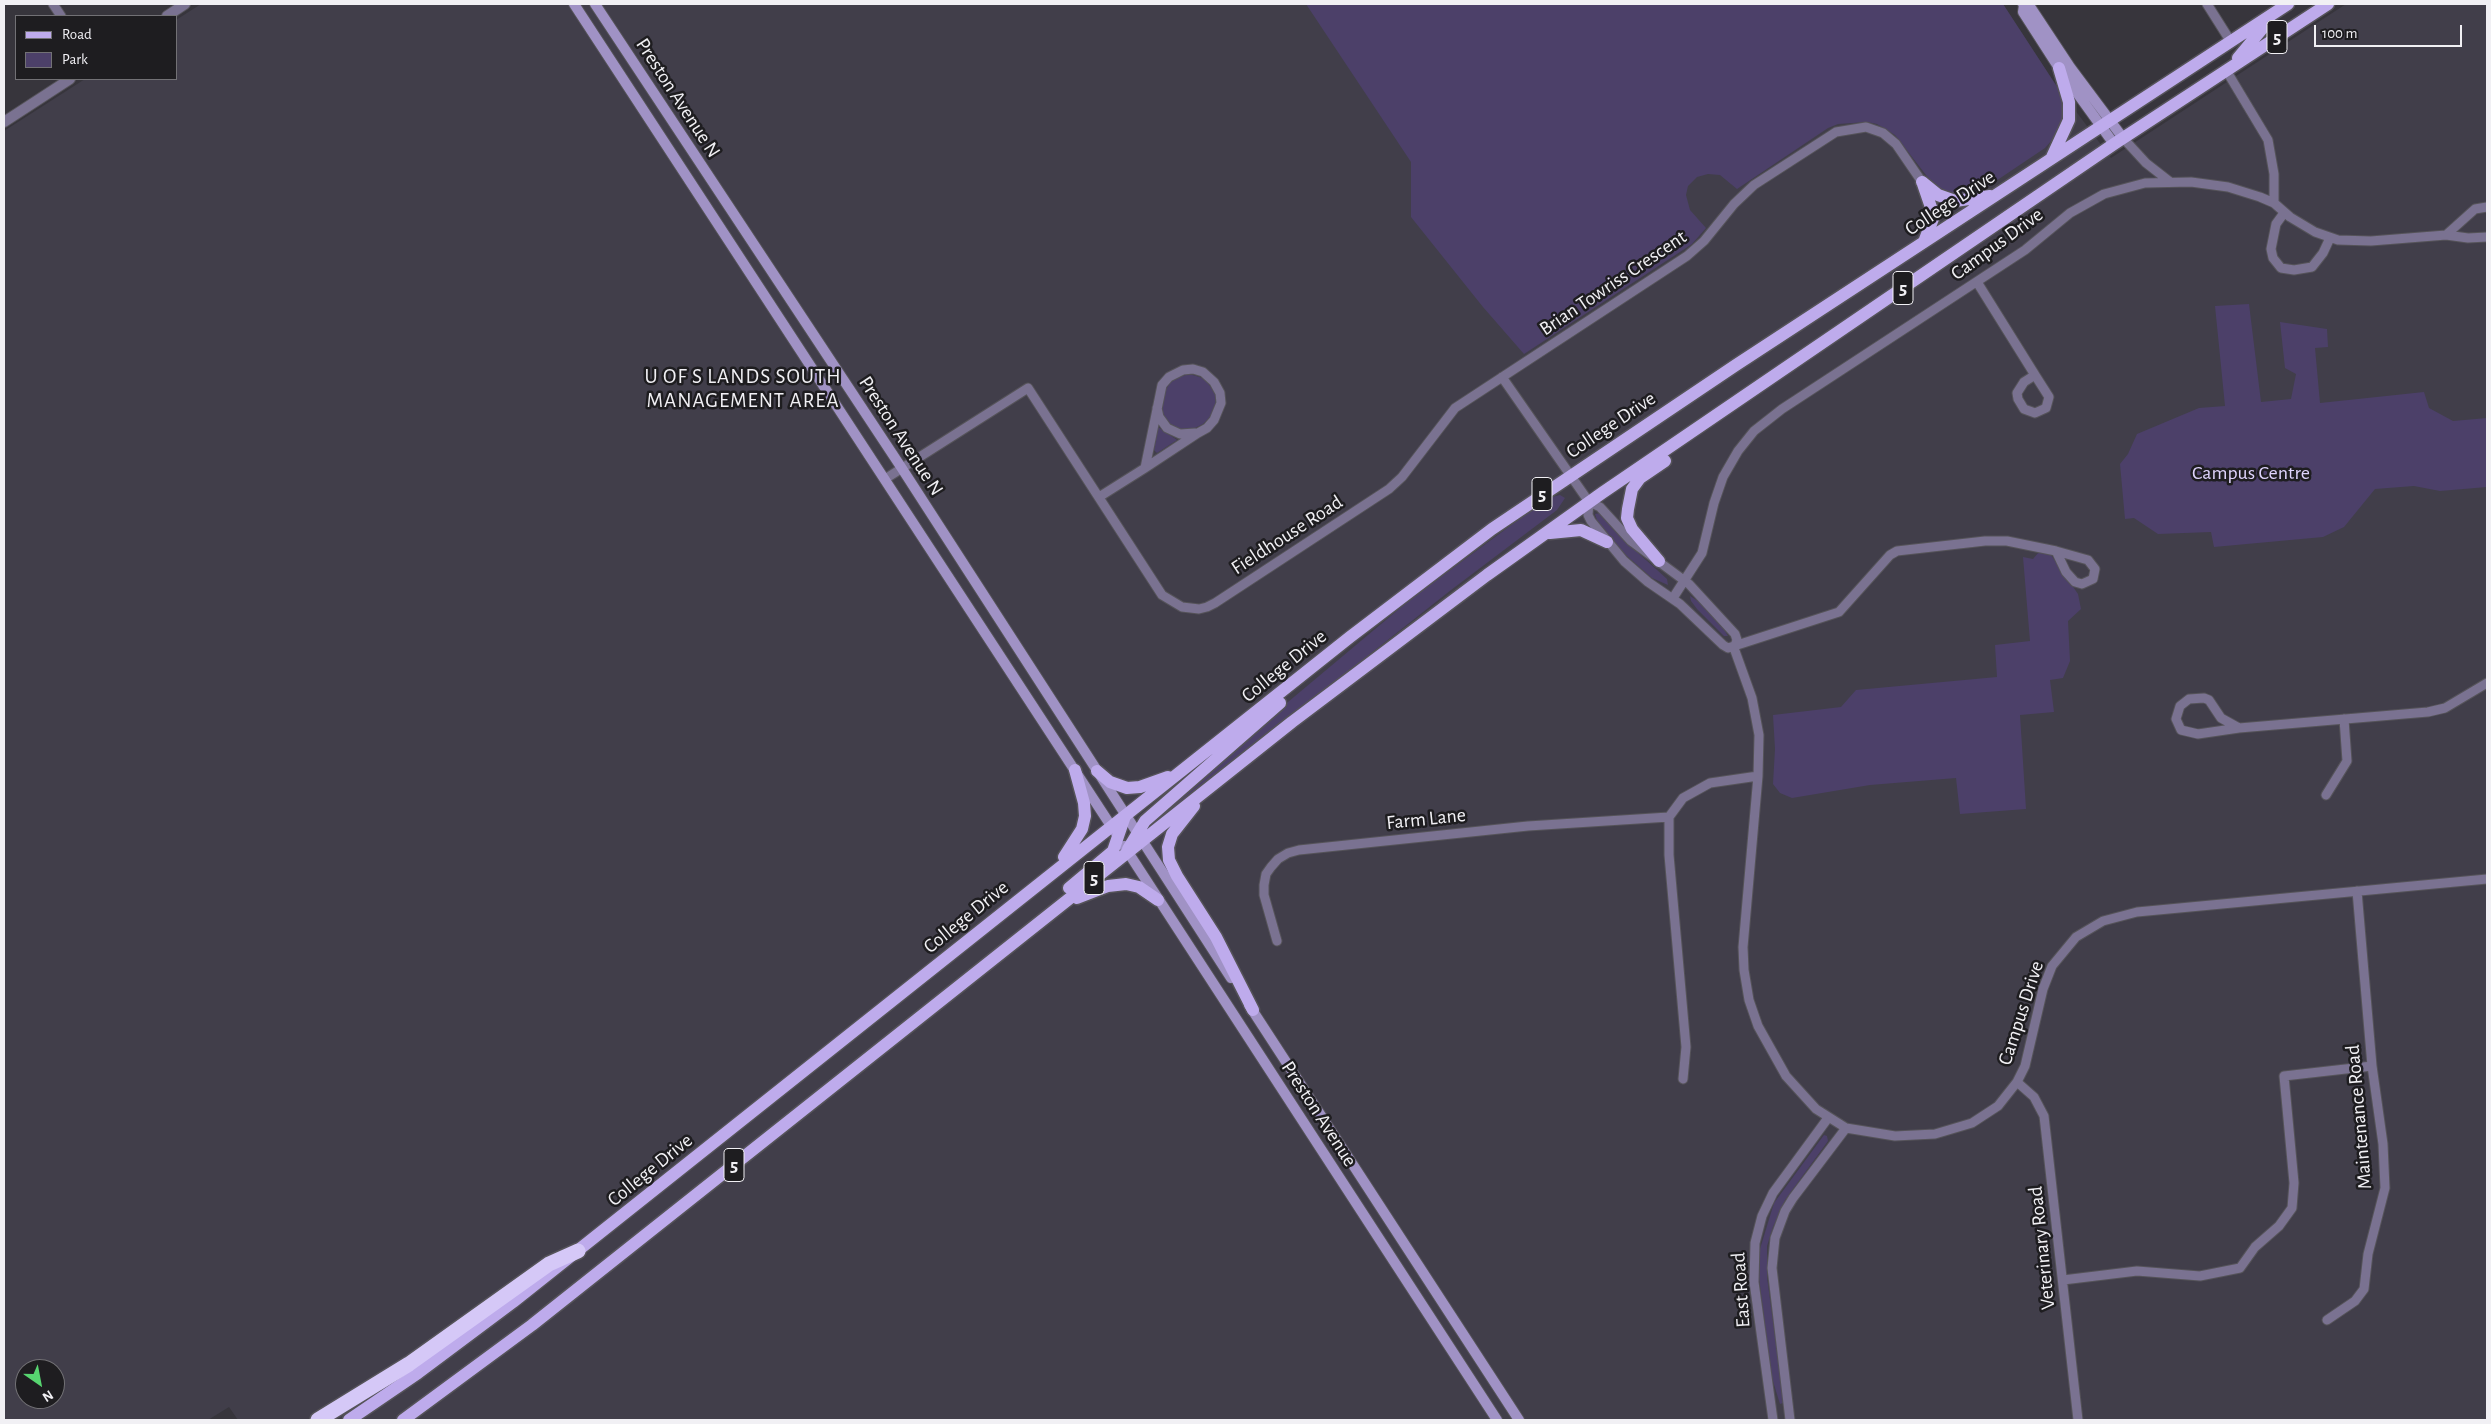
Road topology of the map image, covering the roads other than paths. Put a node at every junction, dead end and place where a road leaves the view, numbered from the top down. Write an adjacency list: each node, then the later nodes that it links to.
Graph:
1 (53, 4): 10 (street)
2 (185, 4): 11 (street)
3 (574, 4): 39 (main road, Preston Avenue N)
4 (595, 4): 36 (main road, Preston Avenue N)
5 (2023, 4): 13 (main road); 17 (main road)
6 (2207, 4): 12 (street)
7 (2288, 4): 9 (main road, College Drive / 5)
8 (2328, 4): 14 (main road, 5)
9 (2275, 12): 12 (main road, College Drive / 5); 14 (main road)
10 (60, 15)
11 (168, 15)
12 (2231, 42): 17 (main road, College Drive / 5)
13 (2059, 68): 17 (main road); 19 (main road)
14 (2226, 70): 18 (main road, 5); 23 (street)
15 (68, 80): 16 (street)
16 (4, 122)
17 (2105, 124): 18 (main road); 19 (main road, College Drive / 5)
18 (2119, 141): 21 (street); 35 (main road, 5)
19 (2051, 159): 22 (main road, College Drive / 5)
20 (1922, 182): 22 (main road); 29 (main road); 32 (street, Brian Towriss Crescent)
21 (2170, 182): 23 (street, Campus Drive); 30 (street, Campus Drive)
22 (1996, 195): 29 (main road, College Drive / 5)
23 (2274, 203): 25 (street, Campus Drive)
24 (2487, 206): 26 (street)
25 (2284, 212): 28 (street, Campus Drive); 28 (street)
26 (2446, 235): 27 (street, Campus Drive); 28 (street, Campus Drive)
27 (2487, 237)
28 (2330, 238)
29 (1923, 243): 38 (main road, College Drive / 5)
30 (1977, 282): 31 (street); 46 (street, Campus Drive)
31 (2036, 375)
32 (1502, 377): 38 (street); 40 (street, Fieldhouse Road)
33 (1156, 405): 34 (street); 34 (street); 37 (street)
34 (1198, 433): 37 (street)
35 (1691, 433): 41 (main road, 5); 45 (main road)
36 (901, 467): 39 (street, Fieldhouse Road); 40 (street, Fieldhouse Road); 56 (main road, Preston Avenue N)
37 (1145, 468): 40 (street)
38 (1570, 475): 41 (street, Campus Drive); 47 (main road, College Drive / 5)
39 (885, 479): 55 (main road, Preston Avenue N)
40 (1099, 497)
41 (1589, 502): 42 (main road, 5); 43 (street, Campus Drive); 45 (street, Campus Drive)
42 (1545, 534): 43 (main road); 59 (main road, 5)
43 (1607, 542): 48 (street, Campus Drive)
44 (2056, 551): 44 (street); 49 (street)
45 (1659, 561): 46 (street, Campus Drive)
46 (1686, 580): 48 (street, Campus Drive); 49 (street, Campus Drive)
47 (1419, 584): 57 (main road, College Drive / 5); 64 (main road)
48 (1673, 598): 49 (street, Campus Drive)
49 (1734, 648): 58 (street, Campus Drive)
50 (2487, 683): 52 (street)
51 (2217, 714): 53 (street); 54 (street); 54 (street)
52 (2344, 719): 53 (street); 60 (street)
53 (2239, 728): 54 (street)
54 (2212, 732)
55 (1075, 770): 63 (main road, Preston Avenue N); 67 (main road)
56 (1096, 771): 57 (main road); 61 (main road, Preston Avenue N)
57 (1180, 773): 61 (main road, College Drive / 5)
58 (1758, 776): 62 (street); 78 (street, Campus Drive)
59 (1207, 789): 64 (main road, 5); 74 (main road)
60 (2326, 795)
61 (1125, 816): 63 (main road, College Drive / 5); 64 (main road, Preston Avenue N); 65 (main road)
62 (1669, 816): 72 (street, Farm Lane); 76 (street)
63 (1112, 827): 65 (main road, Preston Avenue); 67 (main road, College Drive / 5)
64 (1138, 837): 66 (main road); 74 (main road, Preston Avenue)
65 (1119, 838): 66 (main road, Preston Avenue); 73 (main road)
66 (1127, 852): 70 (main road, Preston Avenue); 71 (main road, 5)
67 (1046, 878): 80 (main road, College Drive / 5)
68 (2487, 879): 69 (street, Campus Drive)
69 (2357, 892): 75 (street, Maintenance Road); 77 (street, Campus Drive)
70 (1158, 900): 71 (main road); 86 (main road, Preston Avenue)
71 (1061, 905): 73 (main road, 5)
72 (1277, 942)
73 (998, 955): 85 (main road, 5)
74 (1252, 1010): 87 (main road, Preston Avenue)
75 (2372, 1066): 81 (street); 82 (street, Maintenance Road)
76 (1683, 1079)
77 (2016, 1082): 79 (street, Campus Drive); 81 (street, Veterinary Road)
78 (1828, 1118): 79 (street, Campus Drive); 88 (street, East Road)
79 (1846, 1128): 89 (street, East Road)
80 (578, 1251): 83 (highway); 84 (main road, College Drive / 5)
81 (2063, 1280): 90 (street, Veterinary Road)
82 (2326, 1320)
83 (318, 1420)
84 (348, 1420)
85 (403, 1420)
86 (1497, 1420)
87 (1519, 1420)
88 (1773, 1420)
89 (1790, 1420)
90 (2078, 1420)

